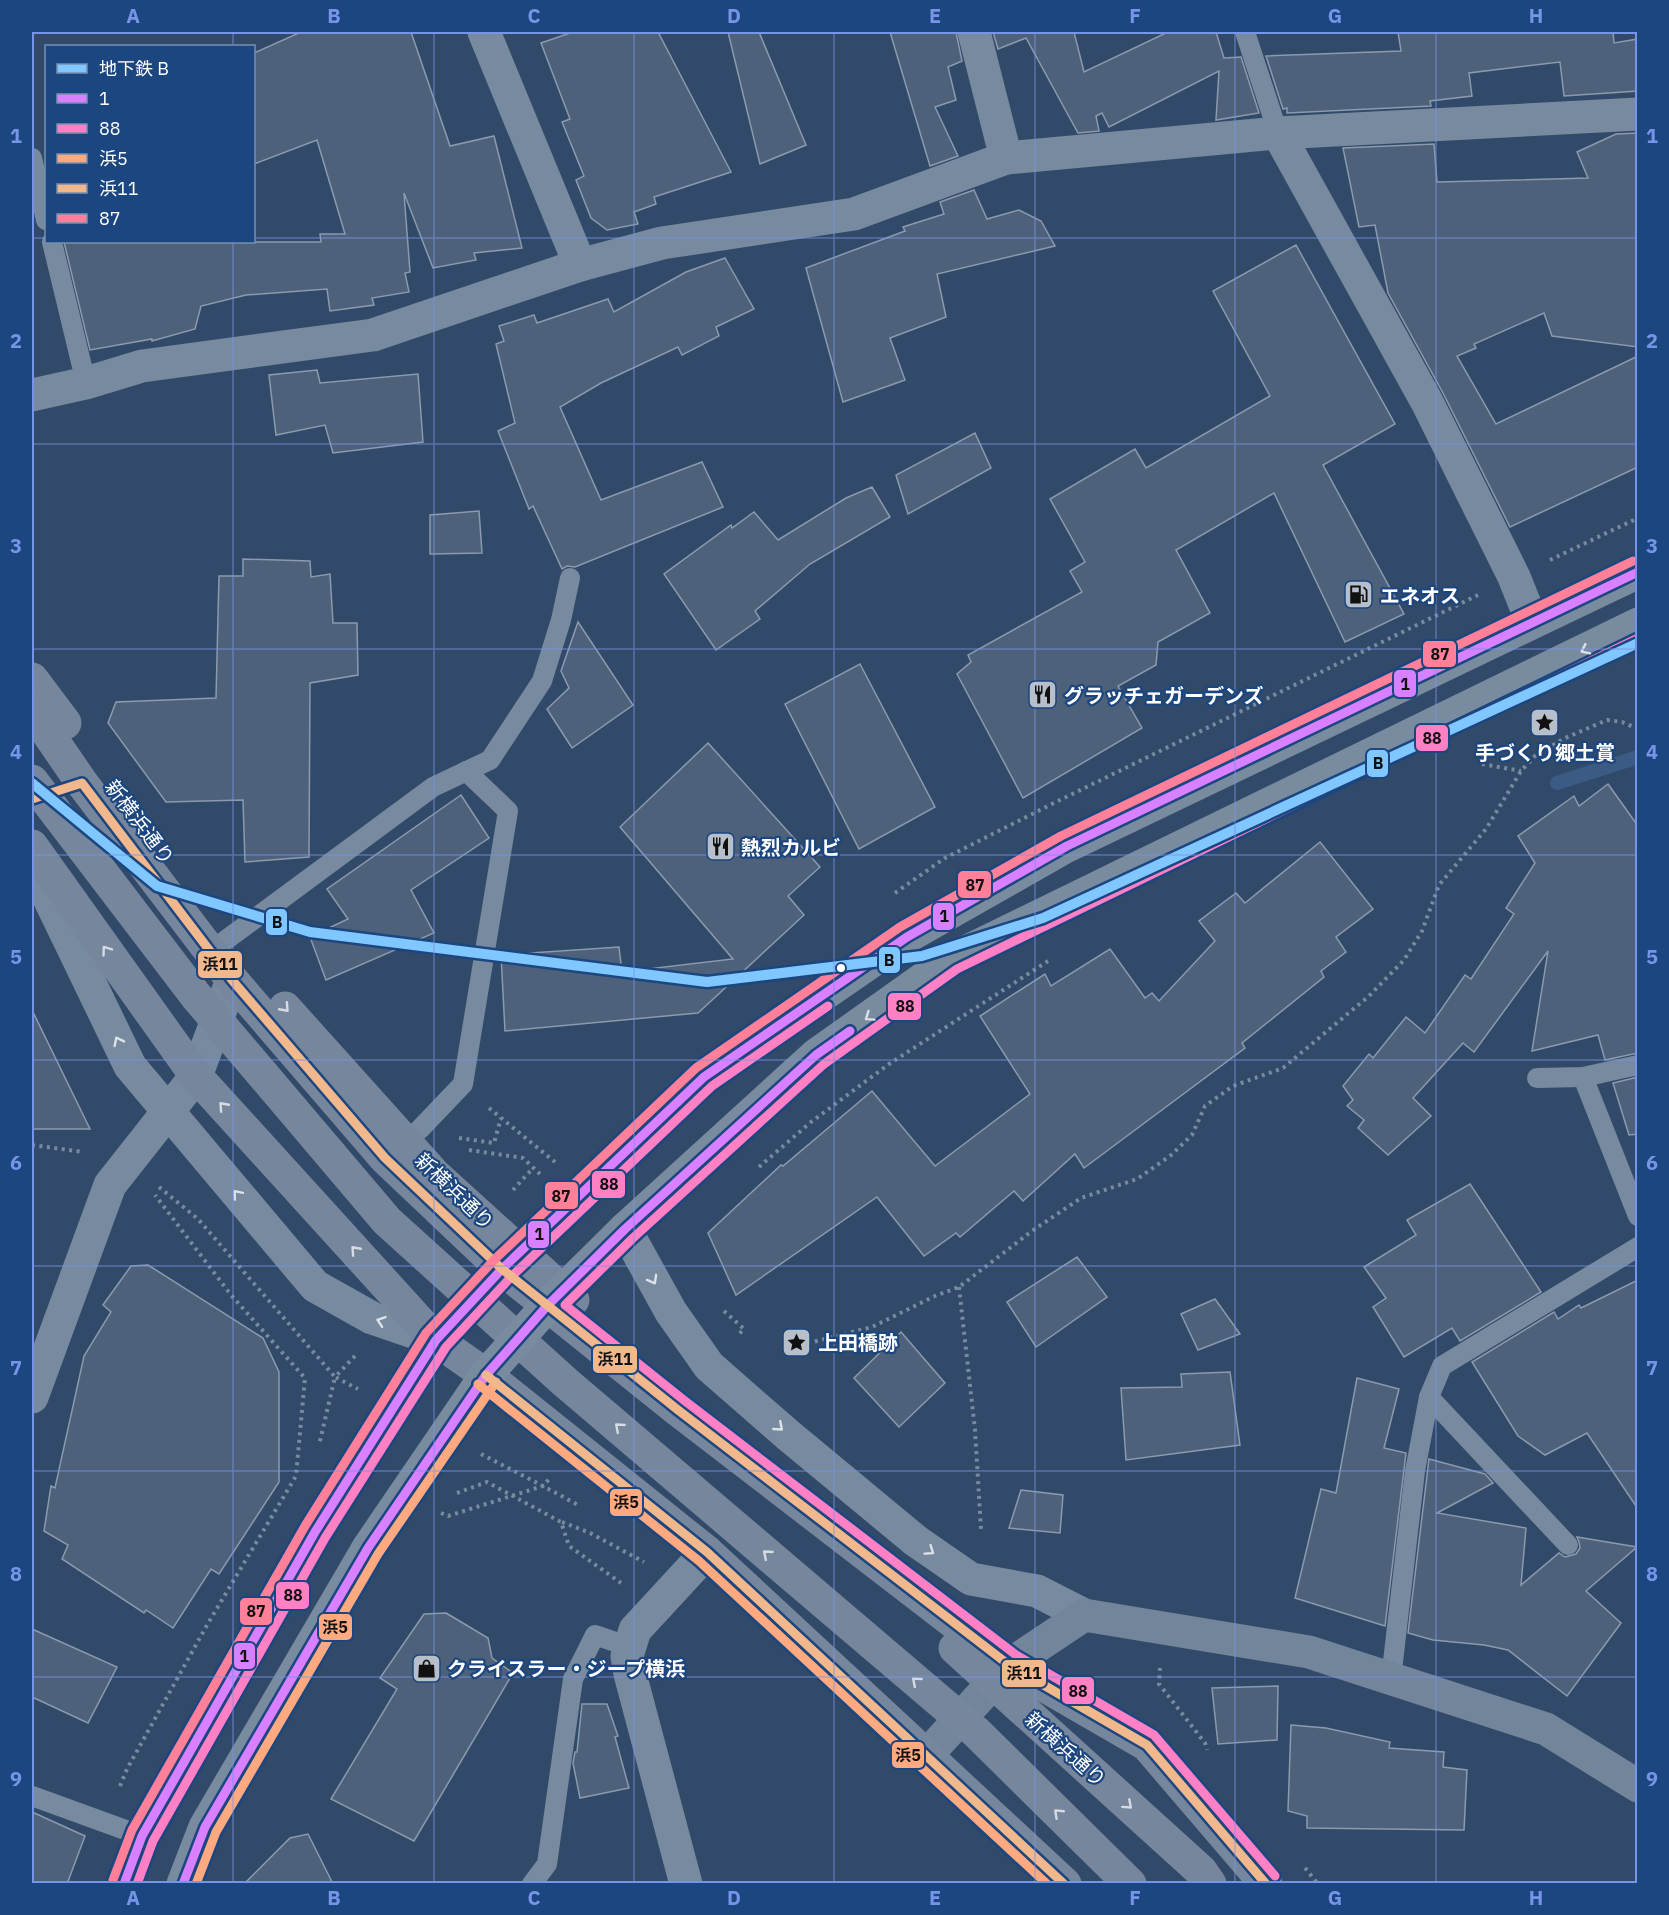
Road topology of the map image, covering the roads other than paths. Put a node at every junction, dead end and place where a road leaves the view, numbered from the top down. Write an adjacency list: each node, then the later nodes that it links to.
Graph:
1 (484, 32): 10 (street)
2 (974, 32): 7 (street)
3 (1245, 32): 5 (lane)
4 (1638, 114): 5 (street)
5 (1278, 133): 7 (street); 15 (street)
6 (32, 158): 8 (lane)
7 (1006, 158): 10 (street)
8 (45, 216)
9 (52, 243): 11 (lane)
10 (580, 265): 11 (street)
11 (86, 383): 12 (street)
12 (32, 395)
13 (1638, 572): 15 (highway)
14 (570, 578): 19 (lane)
15 (1532, 622): 36 (highway)
16 (1638, 624): 34 (highway, one-way to 34)
17 (32, 679): 58 (main road, 新横浜通り, one-way to 58)
18 (32, 710): 21 (main road)
19 (466, 771): 25 (lane); 32 (lane)
20 (32, 781): 57 (main road, one-way to 20)
21 (82, 783): 22 (street); 25 (main road)
22 (32, 799)
23 (32, 846): 28 (main road, one-way to 23)
24 (32, 863): 31 (street, one-way to 24)
25 (211, 951): 26 (main road)
26 (232, 980): 28 (street); 32 (main road)
27 (1638, 1065): 29 (lane)
28 (196, 1076): 31 (street); 38 (main road, one-way to 28)
29 (1583, 1077): 30 (lane); 33 (lane)
30 (1537, 1078)
31 (168, 1113): 38 (street, one-way to 31); 40 (street)
32 (386, 1158): 36 (main road)
33 (1638, 1216)
34 (625, 1229): 37 (highway); 44 (street, one-way to 44)
35 (1638, 1247): 41 (lane)
36 (502, 1269): 37 (main road); 38 (highway)
37 (547, 1305): 39 (highway); 46 (main road)
38 (436, 1340): 39 (main road); 51 (highway)
39 (486, 1376): 43 (main road); 53 (highway)
40 (32, 1397)
41 (1429, 1398): 42 (lane); 47 (lane)
42 (1568, 1545)
43 (707, 1552): 45 (street); 48 (main road)
44 (1084, 1615): 46 (street); 47 (street)
45 (630, 1647): 54 (lane); 55 (street)
46 (1009, 1665): 48 (street); 59 (main road)
47 (1390, 1679): 49 (street)
48 (927, 1755): 56 (main road)
49 (1638, 1786)
50 (32, 1796): 51 (lane)
51 (142, 1836): 52 (highway)
52 (124, 1884)
53 (183, 1884)
54 (532, 1884)
55 (686, 1884)
56 (1065, 1884)
57 (1130, 1884)
58 (1210, 1884)
59 (1266, 1884)

